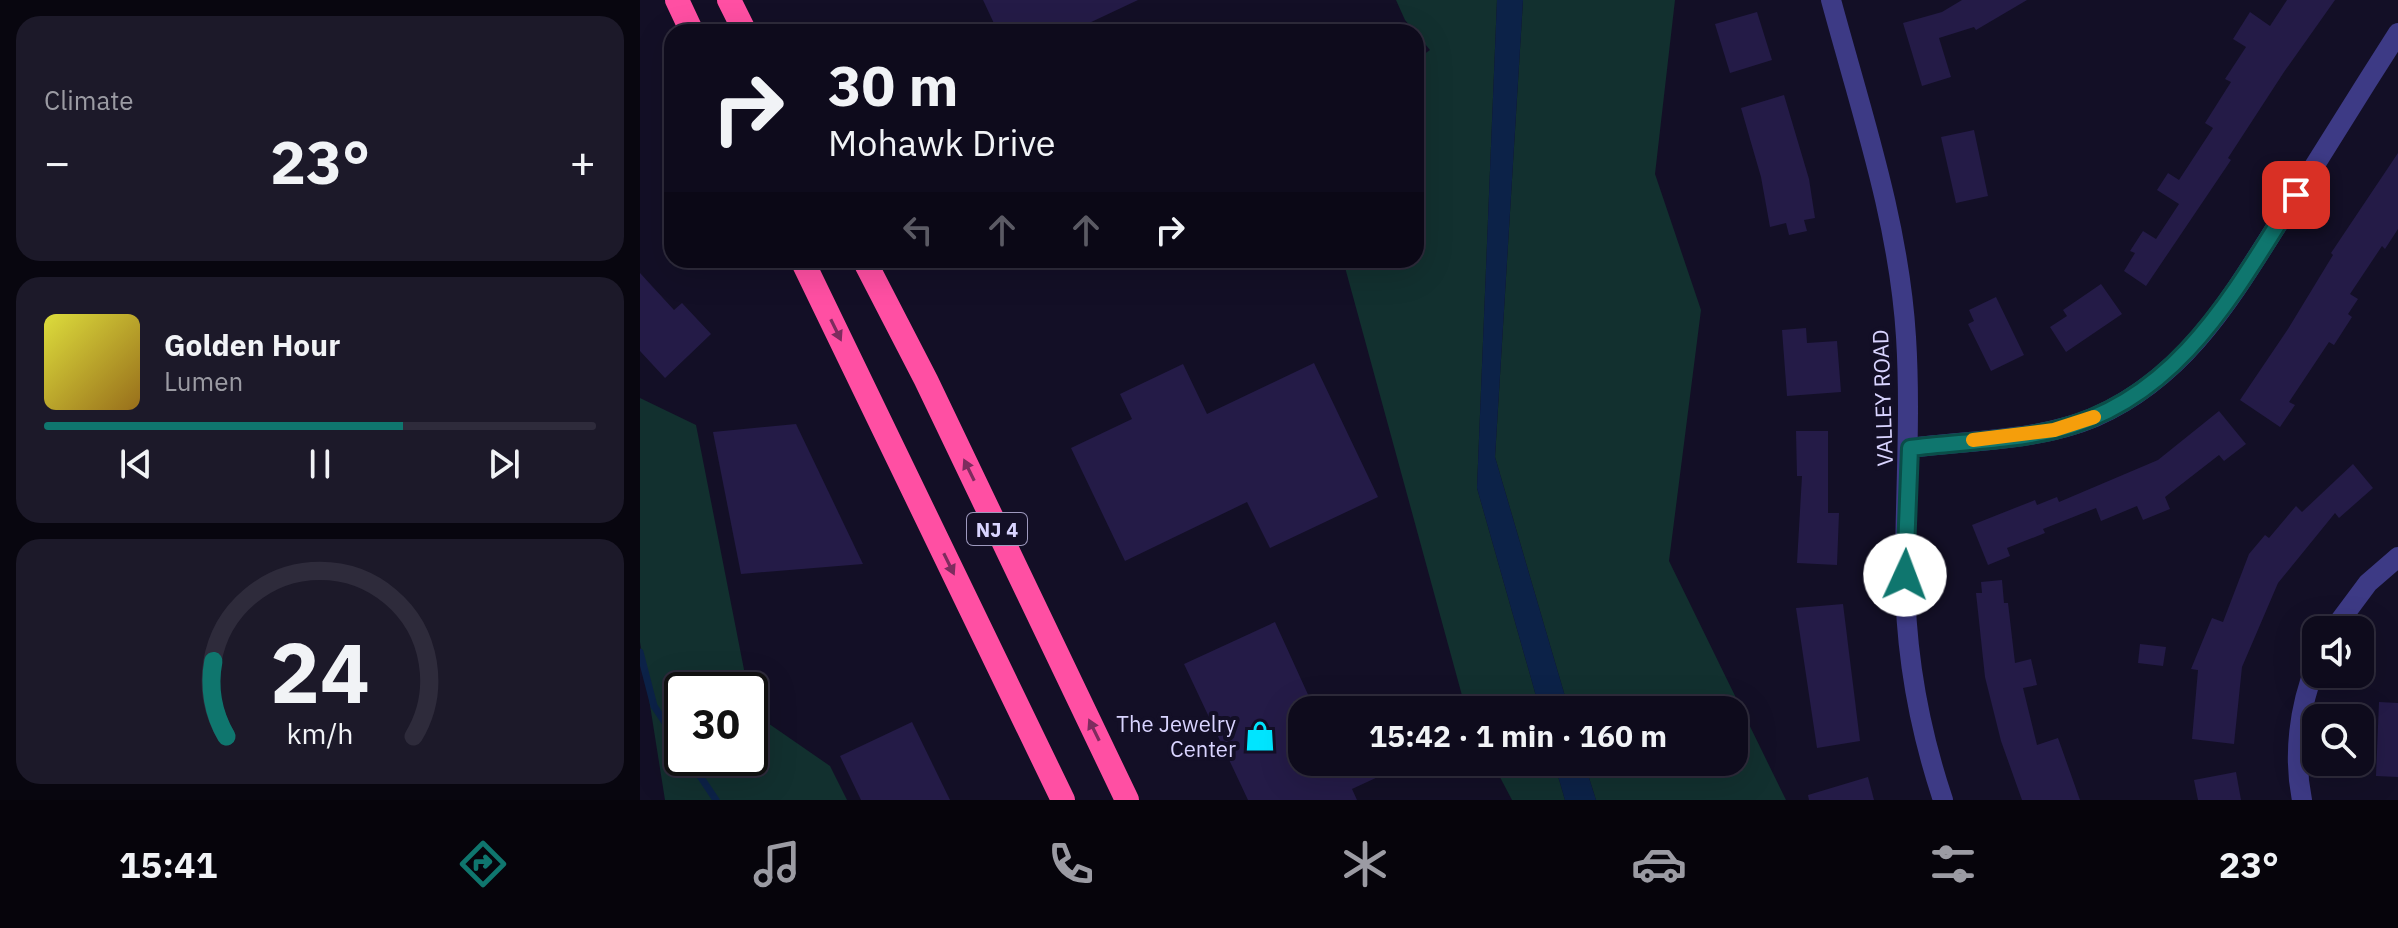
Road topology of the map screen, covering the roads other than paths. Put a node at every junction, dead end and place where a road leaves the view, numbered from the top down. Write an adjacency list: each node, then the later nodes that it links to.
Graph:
1 (677, 0): 4 (highway)
2 (729, 0): 5 (highway)
3 (1831, 0): 9 (street, VALLEY ROAD)
4 (688, 24)
5 (741, 24)
6 (2396, 42): 9 (street)
7 (806, 268): 13 (highway, NJ 4, one-way to 13)
8 (868, 268): 14 (highway, NJ 4, one-way to 8)
9 (1910, 448): 15 (street, VALLEY ROAD)
10 (2398, 557): 11 (street)
11 (2343, 616)
12 (2309, 688): 16 (street)
13 (1063, 800)
14 (1127, 800)
15 (1943, 800)
16 (2302, 800)

